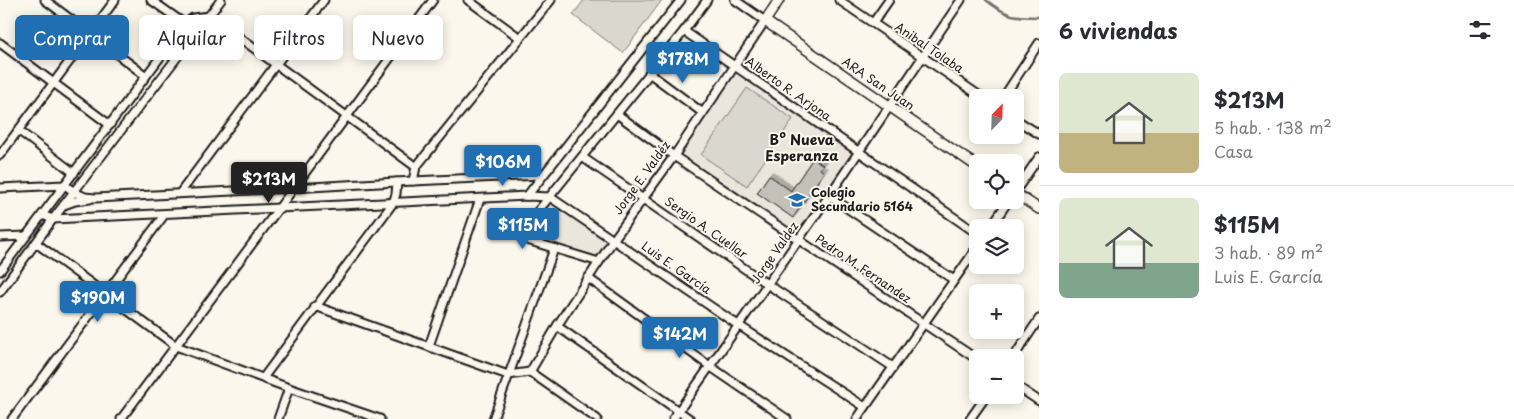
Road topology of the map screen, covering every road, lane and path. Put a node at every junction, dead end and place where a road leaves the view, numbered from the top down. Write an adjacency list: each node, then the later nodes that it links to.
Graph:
1 (45, 0): 16 (street)
2 (115, 0): 17 (street)
3 (151, 0): 18 (street)
4 (221, 0): 19 (street)
5 (324, 0): 32 (street)
6 (433, 0): 42 (street)
7 (468, 0): 23 (street)
8 (551, 0): 23 (street)
9 (681, 0): 57 (street)
10 (707, 0): 22 (street)
11 (735, 0): 20 (street)
12 (779, 0): 20 (street, Jorge E. Valdéz)
13 (838, 0): 21 (street, Anibal Tolaba)
14 (889, 0): 21 (street)
15 (962, 0): 27 (street, Jorge Valdez)
16 (65, 15)
17 (104, 15)
18 (172, 15)
19 (211, 15)
20 (764, 21): 33 (street, Jorge E. Valdéz); 39 (street, ARA San Juan)
21 (873, 23): 27 (street, Anibal Tolaba)
22 (684, 30): 33 (street, Alberto R. Arjona); 34 (street)
23 (520, 38): 53 (street)
24 (244, 41): 32 (street)
25 (1039, 43): 38 (street)
26 (1, 46): 36 (street)
27 (923, 57): 37 (street, Anibal Tolaba); 39 (street, Jorge Valdez)
28 (70, 60): 36 (street)
29 (125, 60): 35 (street)
30 (158, 60): 35 (street)
31 (177, 60): 64 (street)
32 (276, 65): 42 (street); 65 (street)
33 (735, 65): 40 (street, Jorge E. Valdéz); 47 (street, Alberto R. Arjona)
34 (650, 73): 40 (street); 41 (street)
35 (146, 76): 43 (street)
36 (54, 82): 43 (street); 45 (street)
37 (970, 89)
38 (1009, 89)
39 (889, 107): 47 (street, Jorge Valdez); 52 (street, ARA San Juan)
40 (703, 113): 49 (street, Jorge E. Valdéz)
41 (617, 114): 49 (street, Pedro M. Fernandez); 50 (street)
42 (347, 117): 53 (street); 63 (street)
43 (110, 125): 56 (street)
44 (1024, 125): 46 (street)
45 (18, 130): 48 (street); 56 (street)
46 (1039, 134)
47 (858, 152): 68 (street, Jorge Valdez); 80 (street, Alberto R. Arjona)
48 (0, 155)
49 (674, 156): 70 (street, Jorge E. Valdéz); 84 (street, Pedro M. Fernandez)
50 (582, 157): 67 (street); 70 (street, Sergio A. Cuellar)
51 (1039, 157): 55 (street)
52 (969, 161)
53 (416, 167): 59 (street)
54 (1039, 171): 55 (street)
55 (1029, 172): 58 (street)
56 (74, 173): 61 (street)
57 (542, 175): 59 (street); 66 (street)
58 (1024, 179)
59 (412, 181): 60 (street)
60 (398, 182): 63 (street); 73 (street)
61 (65, 185): 62 (street); 64 (street); 78 (street)
62 (0, 188)
63 (294, 188): 65 (street); 75 (street)
64 (74, 192): 69 (street); 74 (street)
65 (180, 194): 69 (street)
66 (526, 196): 67 (street); 72 (street)
67 (550, 196): 83 (street, Luis E. García); 86 (street)
68 (829, 196): 84 (street, Jorge Valdez); 91 (street)
69 (95, 198): 74 (street)
70 (643, 198): 83 (street, Jorge E. Valdéz); 92 (street, Sergio A. Cuellar)
71 (1024, 198): 76 (street)
72 (480, 199): 73 (street); 101 (street)
73 (393, 203): 75 (street); 95 (street)
74 (64, 206): 79 (street)
75 (279, 208): 77 (street); 100 (street)
76 (1039, 209)
77 (165, 214): 79 (street); 94 (street)
78 (42, 215): 79 (street); 82 (street)
79 (52, 220): 85 (street)
80 (969, 228)
81 (0, 236): 82 (street)
82 (26, 236): 89 (street)
83 (614, 239): 88 (street, Jorge E. Valdéz); 98 (street, Luis E. García)
84 (798, 240): 92 (street, Jorge Valdez); 97 (street, Pedro M. Fernandez)
85 (36, 243): 93 (street); 94 (street)
86 (554, 249): 88 (street); 107 (street)
87 (969, 259): 91 (street)
88 (599, 262): 90 (street, Jorge E. Valdéz)
89 (0, 271)
90 (588, 278): 99 (street, Jorge E. Valdéz); 104 (street)
91 (954, 280): 97 (street)
92 (767, 284): 98 (street, Jorge Valdez); 105 (street, Sergio A. Cuellar)
93 (0, 292)
94 (106, 294): 100 (street); 115 (street)
95 (315, 306): 101 (street); 108 (street)
96 (1039, 319): 102 (street)
97 (924, 324): 103 (street, Pedro M. Fernandez); 105 (street)
98 (738, 325): 104 (street, Jorge Valdez); 113 (street, Luis E. García)
99 (557, 326): 106 (street, Jorge E. Valdéz); 114 (street)
100 (176, 346): 108 (street); 116 (street)
101 (429, 346): 107 (street)
102 (1019, 349)
103 (969, 354)
104 (711, 367): 114 (street, Jorge Valdez); 123 (street)
105 (893, 367): 113 (street)
106 (530, 372): 107 (street); 120 (street)
107 (508, 376): 119 (street)
108 (263, 378): 109 (street)
109 (289, 388): 117 (street); 118 (street)
110 (1024, 391): 111 (street)
111 (1039, 401)
112 (981, 404): 125 (street)
113 (865, 408): 124 (street)
114 (679, 411): 121 (street, Jorge Valdez); 122 (street)
115 (12, 419)
116 (121, 419)
117 (278, 419)
118 (380, 419)
119 (493, 419)
120 (597, 419)
121 (673, 419)
122 (690, 419)
123 (787, 419)
124 (857, 419)
125 (970, 419)

